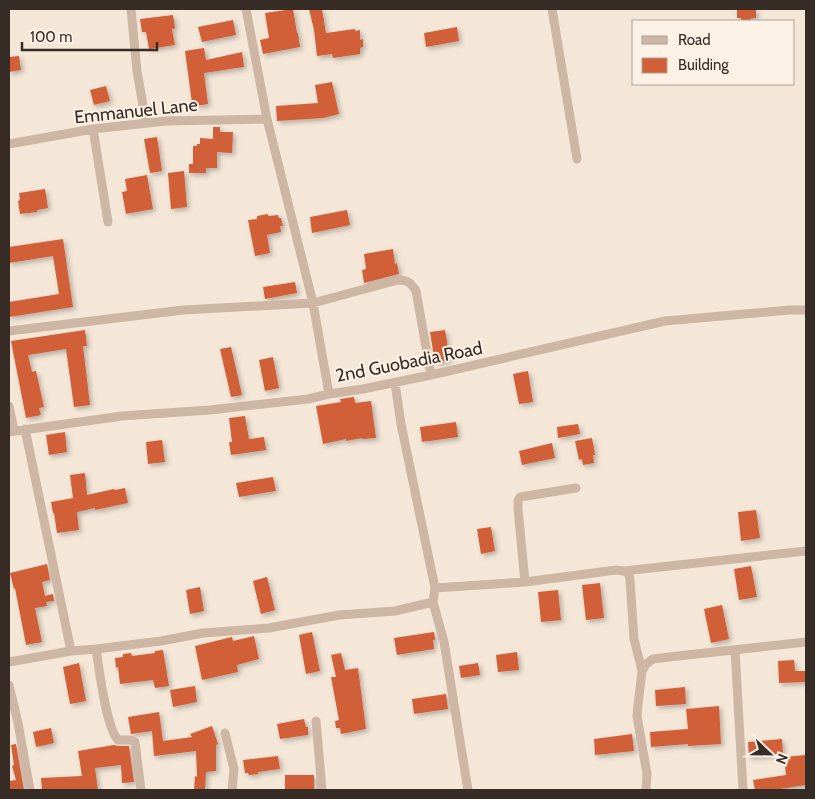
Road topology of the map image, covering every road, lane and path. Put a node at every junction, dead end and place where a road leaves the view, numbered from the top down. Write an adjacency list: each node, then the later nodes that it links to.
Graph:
1 (131, 9): 5 (street)
2 (246, 9): 4 (street)
3 (552, 9): 8 (street)
4 (267, 119): 5 (street, Emmanuel Lane); 10 (street)
5 (146, 124): 6 (street, Emmanuel Lane)
6 (94, 129): 7 (street, Emmanuel Lane); 9 (street)
7 (9, 144)
8 (577, 159)
9 (108, 222)
10 (312, 303): 12 (street); 13 (street); 15 (street)
11 (806, 310): 13 (street, 2nd Guobadia Road)
12 (9, 331)
13 (431, 376): 14 (street, 2nd Guobadia Road)
14 (394, 383): 15 (street, 2nd Guobadia Road); 23 (street)
15 (329, 394): 17 (street, 2nd Guobadia Road)
16 (9, 406): 18 (street)
17 (25, 429): 18 (street, 2nd Guobadia Road); 28 (street)
18 (12, 432)
19 (576, 488): 22 (street)
20 (806, 551): 21 (street)
21 (624, 571): 22 (street); 30 (street)
22 (525, 582): 23 (street)
23 (435, 588): 24 (street)
24 (433, 602): 26 (street); 38 (street)
25 (806, 642): 27 (street)
26 (96, 649): 28 (street); 35 (street)
27 (735, 650): 30 (street); 40 (street)
28 (71, 651): 29 (street)
29 (9, 662)
30 (642, 671): 39 (street)
31 (9, 685): 34 (street)
32 (316, 721): 37 (street)
33 (225, 733): 36 (street)
34 (30, 790)
35 (141, 790)
36 (232, 790)
37 (322, 790)
38 (468, 790)
39 (646, 790)
40 (743, 790)

